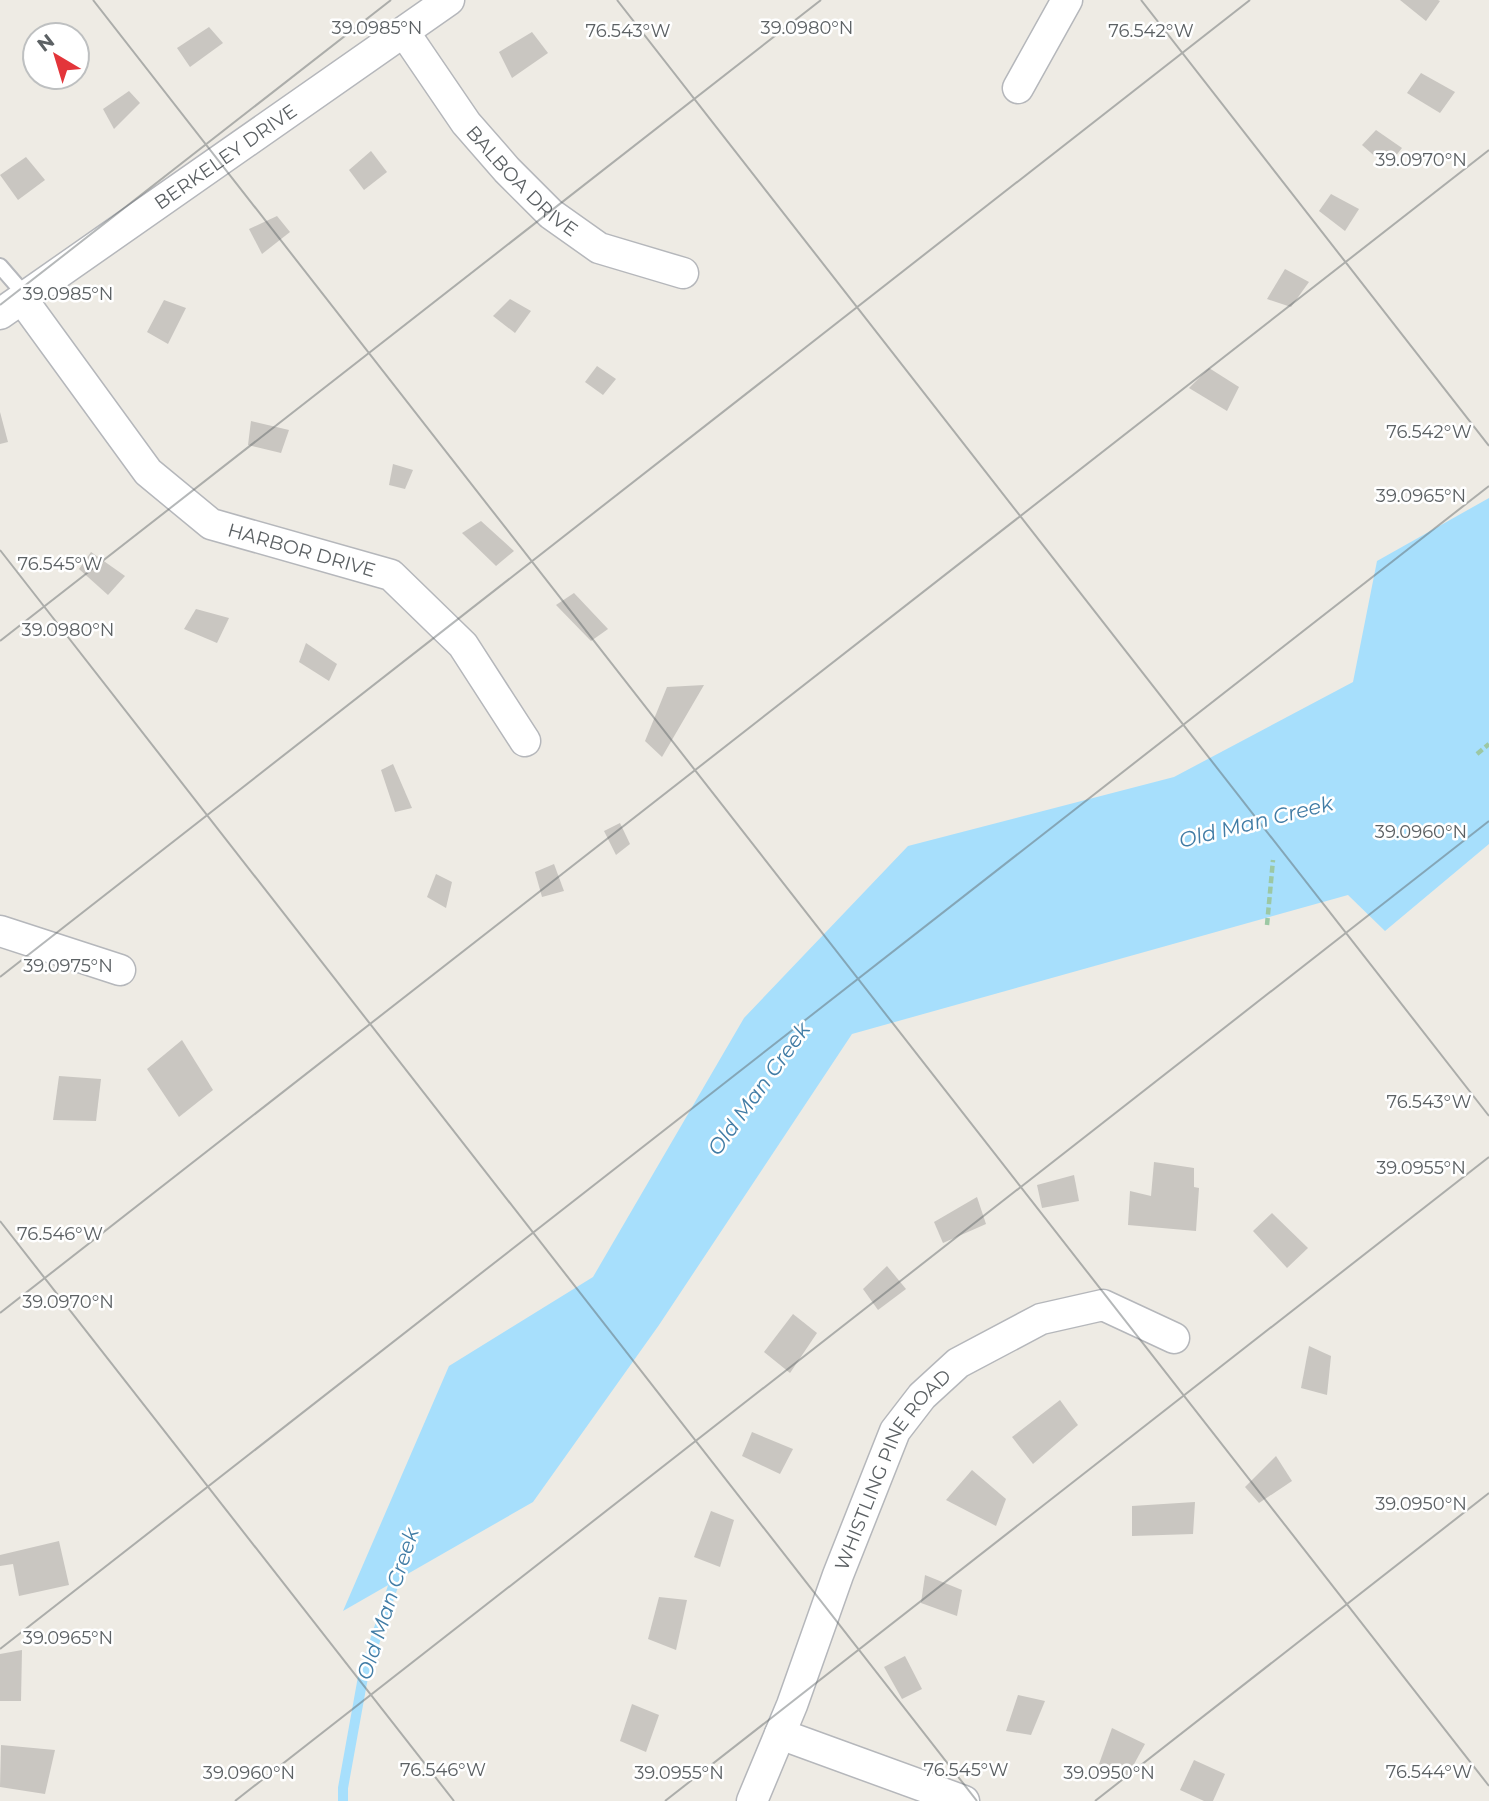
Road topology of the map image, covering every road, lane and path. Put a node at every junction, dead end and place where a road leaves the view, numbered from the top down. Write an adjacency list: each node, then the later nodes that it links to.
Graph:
1 (449, 0): 3 (street, BERKELEY DRIVE)
2 (1067, 0): 4 (street)
3 (404, 32): 6 (street, BALBOA DRIVE); 7 (street, BERKELEY DRIVE)
4 (1018, 88)
5 (0, 266): 7 (lane)
6 (683, 273)
7 (16, 303): 8 (street, HARBOR DRIVE)
8 (525, 741)
9 (1489, 744): 10 (path)
10 (1477, 754)
11 (1273, 860): 12 (path)
12 (1267, 925)
13 (0, 931): 14 (street)
14 (120, 970)
15 (1174, 1338): 16 (street, WHISTLING PINE ROAD)
16 (780, 1734): 17 (street, WHISTLING PINE ROAD); 18 (street)
17 (752, 1801)
18 (964, 1801)

